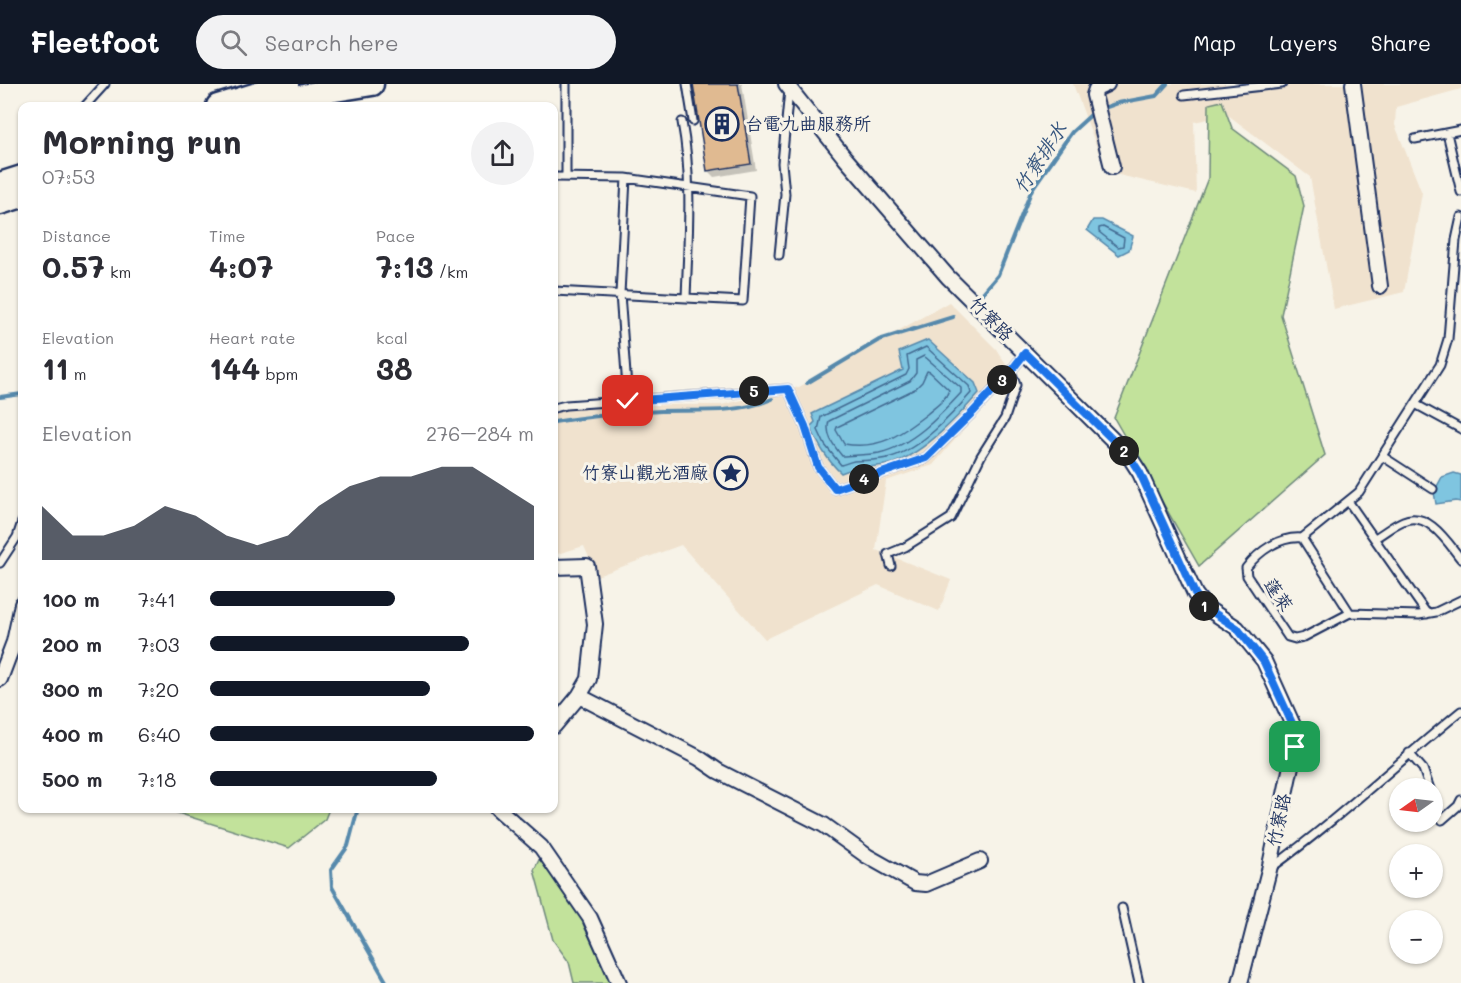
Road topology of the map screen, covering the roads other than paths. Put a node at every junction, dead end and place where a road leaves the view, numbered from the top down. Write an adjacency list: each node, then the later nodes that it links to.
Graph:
1 (105, 84): 13 (lane)
2 (244, 84): 12 (street)
3 (291, 84): 12 (main road)
4 (372, 84): 12 (main road)
5 (566, 84): 22 (lane)
6 (687, 84): 15 (lane)
7 (1107, 84): 20 (street)
8 (1282, 84): 11 (lane)
9 (1353, 84): 33 (street)
10 (788, 86): 31 (lane); 37 (street, 竹寮路)
11 (1184, 95)
12 (266, 99): 14 (main road)
13 (89, 102)
14 (245, 102)
15 (693, 120)
16 (682, 122): 26 (lane)
17 (1461, 130): 18 (lane)
18 (1447, 133): 19 (lane); 27 (lane)
19 (1415, 139)
20 (1112, 167)
21 (558, 177): 22 (lane)
22 (566, 177): 24 (lane)
23 (18, 178): 25 (main road)
24 (626, 178): 26 (lane); 35 (lane)
25 (0, 184)
26 (689, 187): 36 (lane); 36 (lane)
27 (1461, 192)
28 (18, 197): 29 (main road)
29 (0, 203)
30 (1461, 217): 32 (lane, 蓬萊)
31 (779, 255)
32 (1457, 265): 40 (lane, 蓬萊)
33 (1380, 286)
34 (558, 291): 35 (lane)
35 (620, 294): 36 (lane); 39 (lane)
36 (686, 298)
37 (1025, 353): 38 (lane); 67 (street, 竹寮路)
38 (1011, 371): 39 (lane); 51 (lane)
39 (628, 401): 41 (lane)
40 (1415, 404): 42 (lane); 43 (lane, 蓬萊)
41 (558, 407)
42 (1461, 429)
43 (1382, 456): 44 (lane); 45 (lane, 蓬萊)
44 (1433, 489)
45 (1348, 501): 47 (lane, 蓬萊); 48 (lane)
46 (18, 534): 50 (lane)
47 (1302, 538): 54 (lane); 54 (lane, 蓬萊)
48 (1375, 538): 49 (lane); 55 (lane)
49 (1461, 559)
50 (0, 563)
51 (891, 566)
52 (558, 567): 58 (street)
53 (1461, 600): 55 (lane, 蓬萊)
54 (1350, 613): 55 (lane, 蓬萊)
55 (1427, 614)
56 (18, 623): 57 (street)
57 (0, 679)
58 (579, 696): 60 (street); 66 (street)
59 (1461, 711): 61 (lane)
60 (558, 721)
61 (1409, 753): 62 (lane); 67 (lane)
62 (1426, 778)
63 (1461, 800): 65 (lane)
64 (503, 813): 69 (street)
65 (1443, 819)
66 (980, 861)
67 (1269, 870): 71 (street, 竹寮路)
68 (1122, 909): 70 (lane)
69 (619, 983)
70 (1138, 983)
71 (1240, 983)

